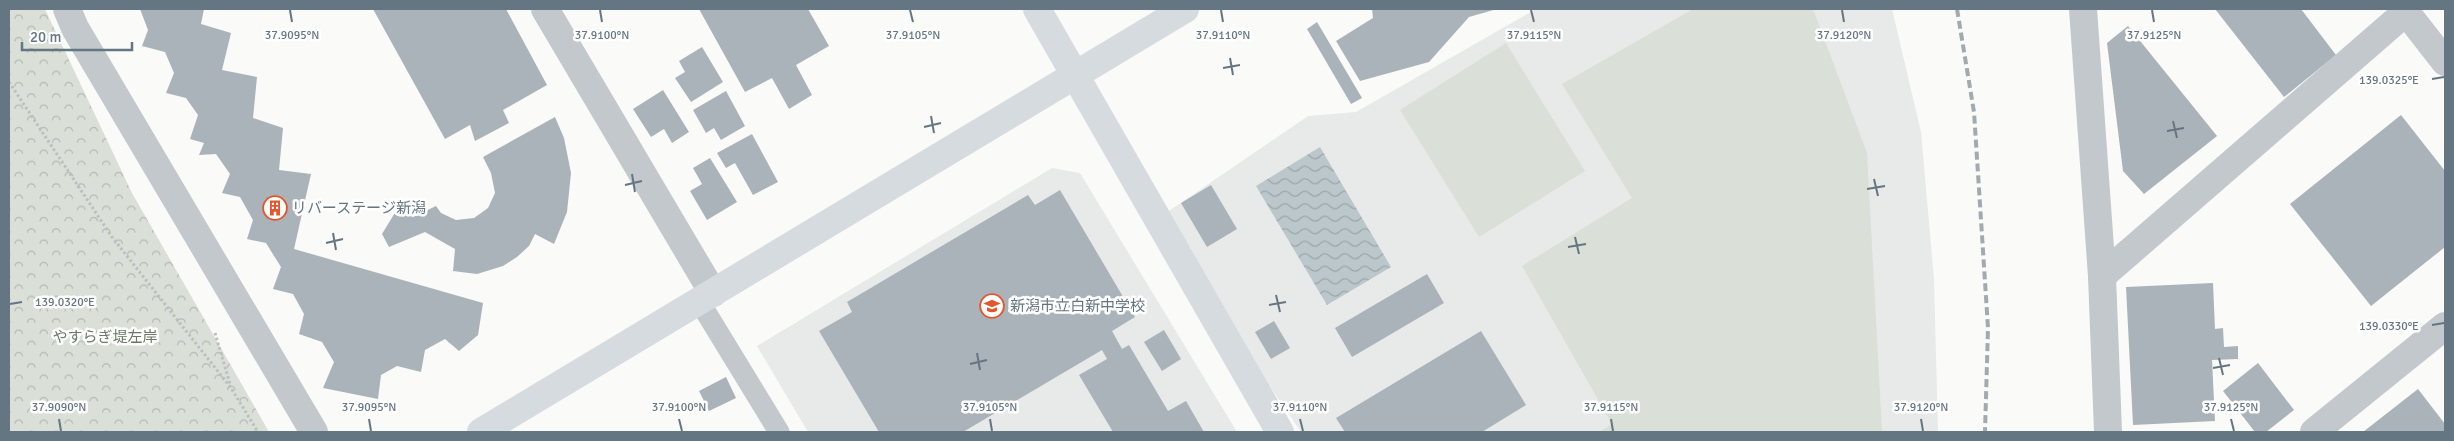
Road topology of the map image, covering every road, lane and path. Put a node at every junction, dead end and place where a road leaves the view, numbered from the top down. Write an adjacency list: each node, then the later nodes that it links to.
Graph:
1 (67, 9): 14 (street)
2 (545, 9): 11 (street)
3 (1037, 9): 8 (street)
4 (1185, 9): 8 (street)
5 (2083, 9): 10 (street)
6 (2404, 10): 7 (street); 10 (street)
7 (2445, 62)
8 (1075, 75): 11 (street); 17 (street)
9 (9, 82): 13 (path)
10 (2102, 276): 18 (street)
11 (706, 297): 15 (street); 16 (lane)
12 (2445, 326): 19 (street)
13 (258, 432)
14 (314, 432)
15 (481, 432)
16 (779, 432)
17 (1280, 432)
18 (2108, 432)
19 (2314, 432)

